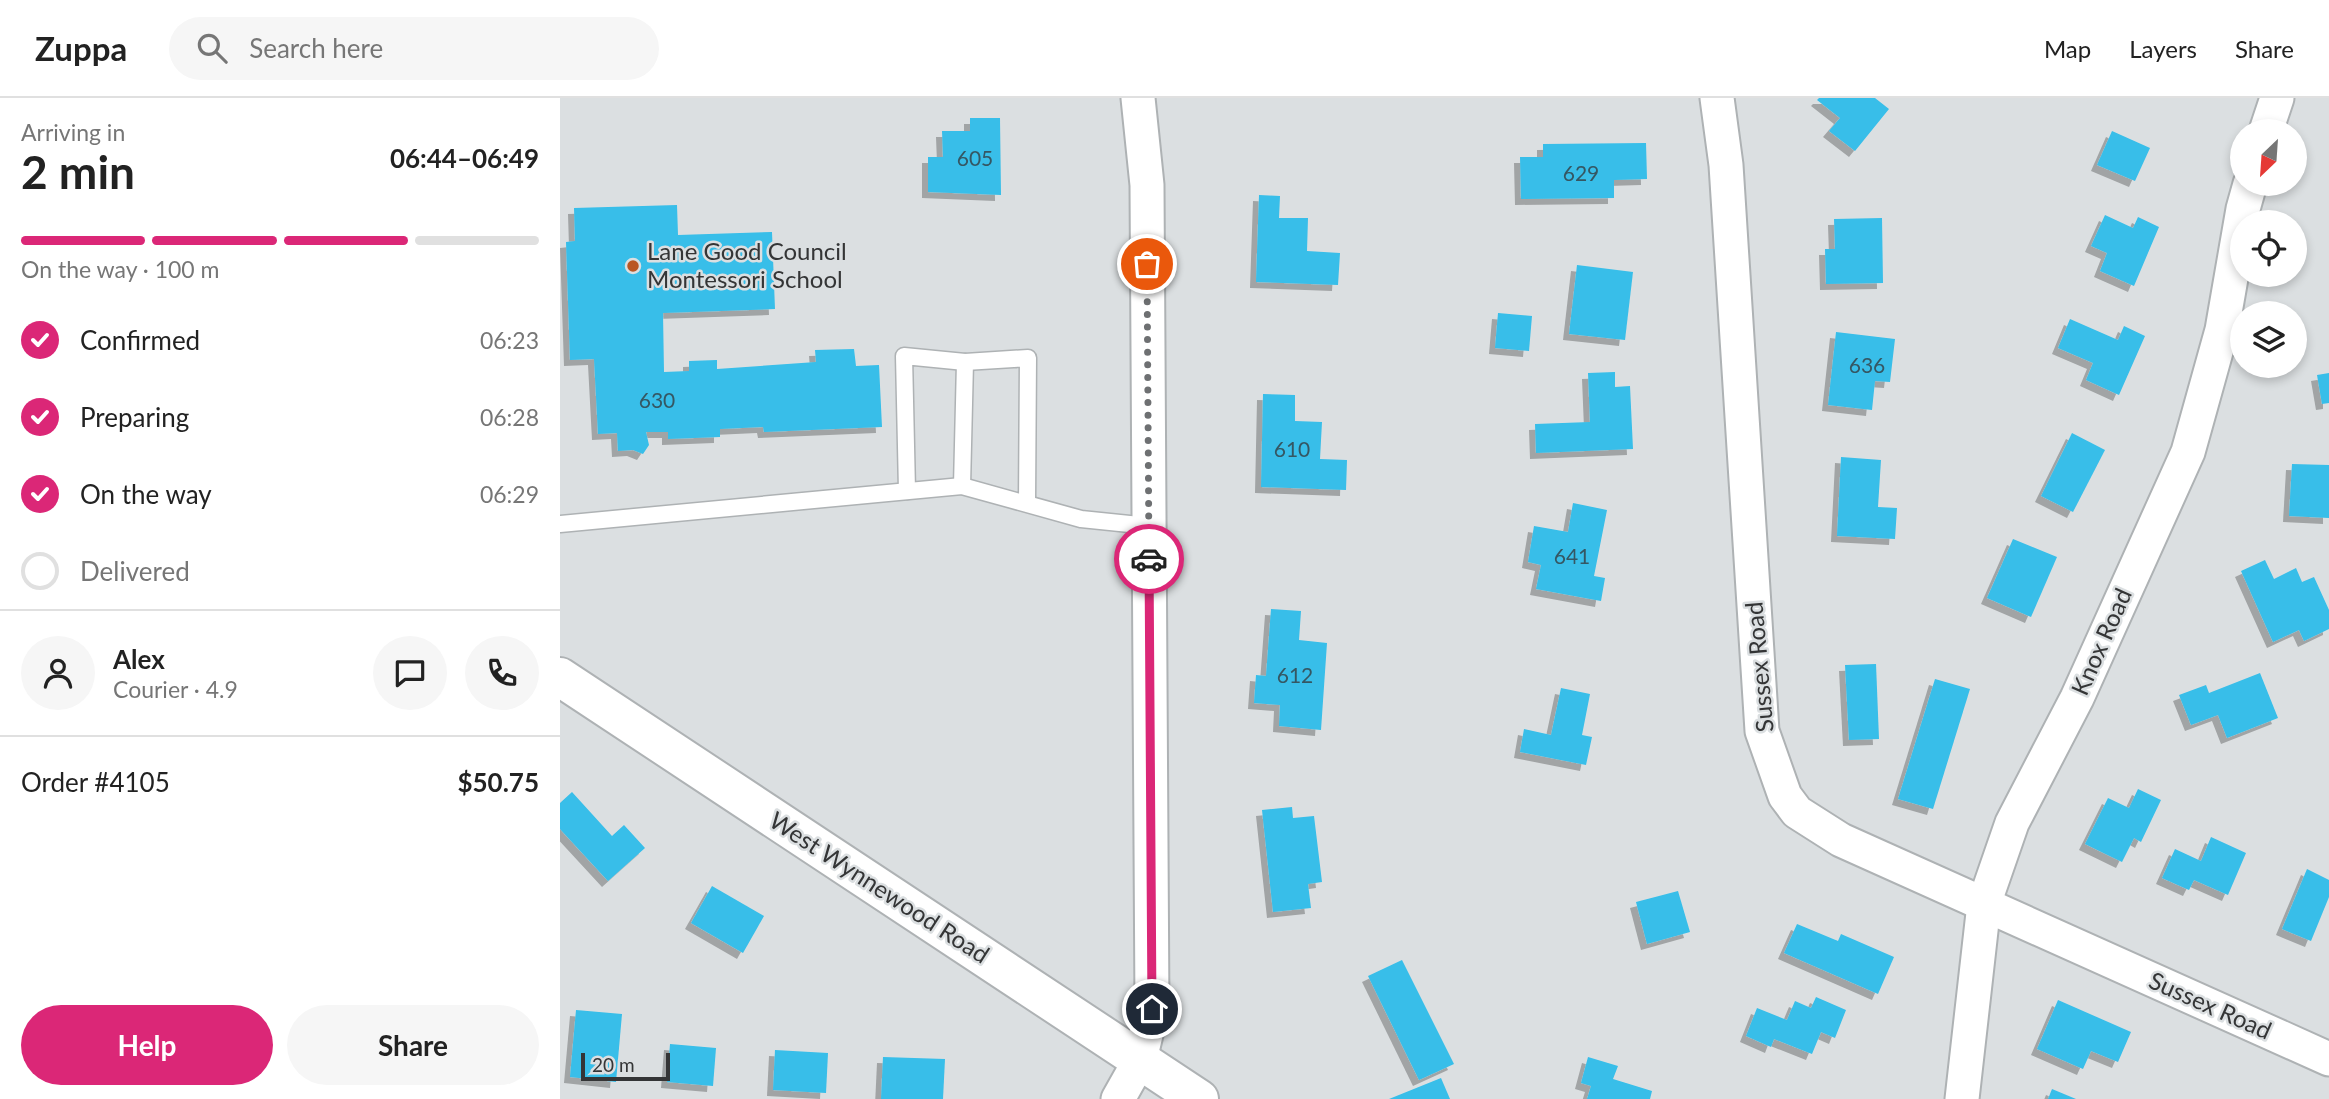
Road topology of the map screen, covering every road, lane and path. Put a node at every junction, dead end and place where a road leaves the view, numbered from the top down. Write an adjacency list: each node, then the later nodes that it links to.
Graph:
1 (1138, 98): 11 (street)
2 (1717, 98): 13 (street, Sussex Road)
3 (2277, 98): 4 (street)
4 (2270, 119)
5 (2248, 196): 13 (street, Knox Road)
6 (965, 362): 7 (lane); 8 (lane); 9 (lane)
7 (962, 486): 8 (lane); 9 (lane)
8 (907, 491): 10 (lane)
9 (1027, 502): 11 (lane)
10 (560, 524)
11 (1149, 526): 15 (street)
12 (560, 677): 15 (main road, West Wynnewood Road)
13 (1984, 904): 14 (street, Sussex Road); 18 (street, Knox Road)
14 (2329, 1059)
15 (1140, 1060): 16 (street); 17 (main road, West Wynnewood Road)
16 (1118, 1099)
17 (1199, 1099)
18 (1962, 1099)

